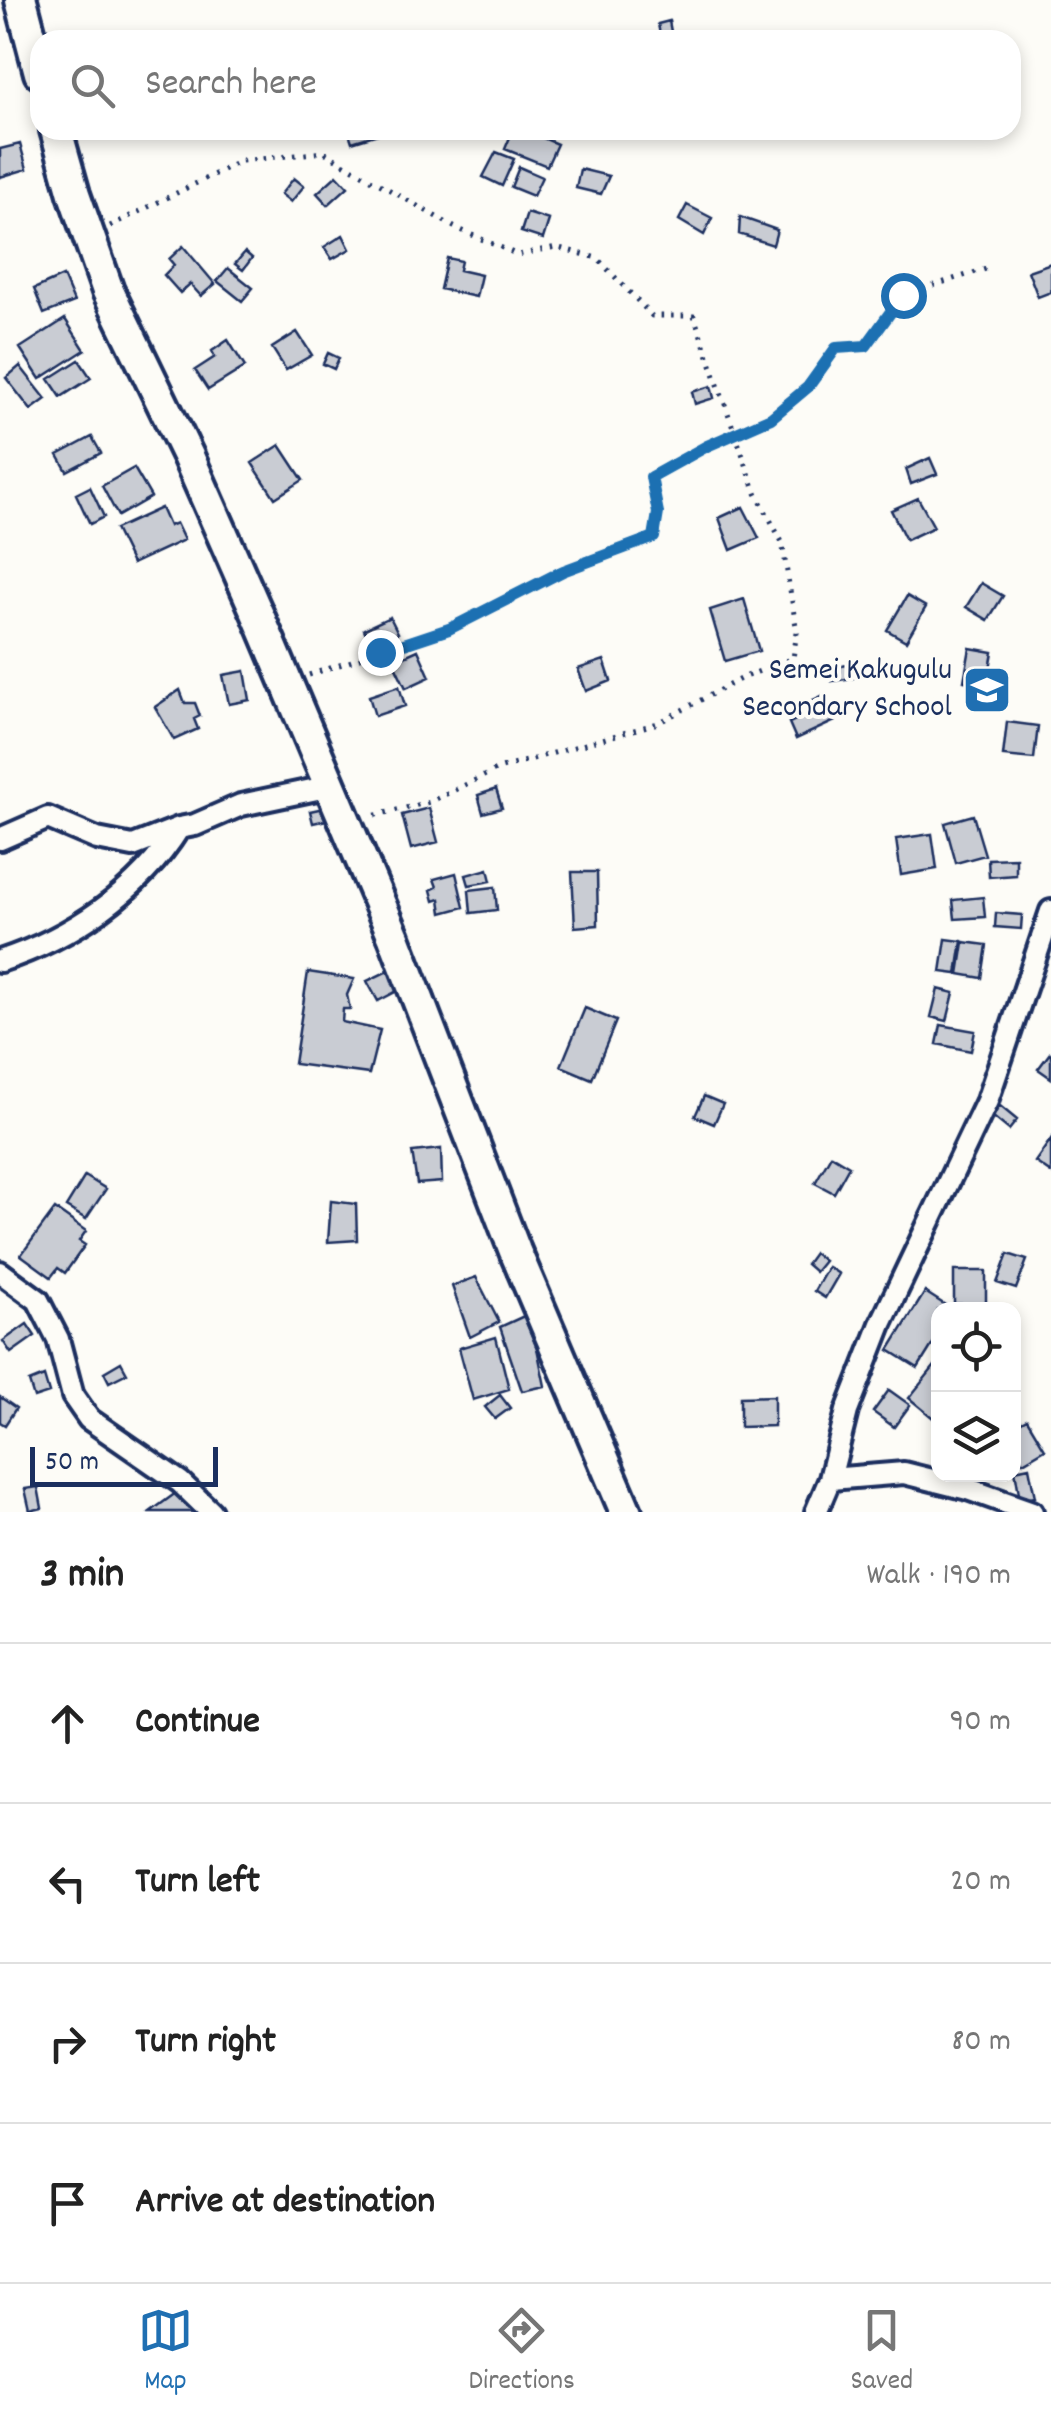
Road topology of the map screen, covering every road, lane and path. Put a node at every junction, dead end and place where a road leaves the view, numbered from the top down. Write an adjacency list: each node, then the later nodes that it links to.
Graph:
1 (20, 0): 2 (street)
2 (30, 36)
3 (59, 140): 4 (street)
4 (89, 237): 6 (path); 7 (street)
5 (992, 267): 6 (path)
6 (737, 433): 7 (path); 9 (path)
7 (287, 682): 8 (street)
8 (331, 786): 9 (street); 10 (street)
9 (346, 822): 17 (street)
10 (179, 828): 11 (street); 13 (street)
11 (0, 839)
12 (1051, 911): 15 (street)
13 (0, 960)
14 (0, 1272): 16 (street)
15 (830, 1478): 18 (street); 19 (street)
16 (210, 1512)
17 (626, 1512)
18 (816, 1512)
19 (1032, 1512)

